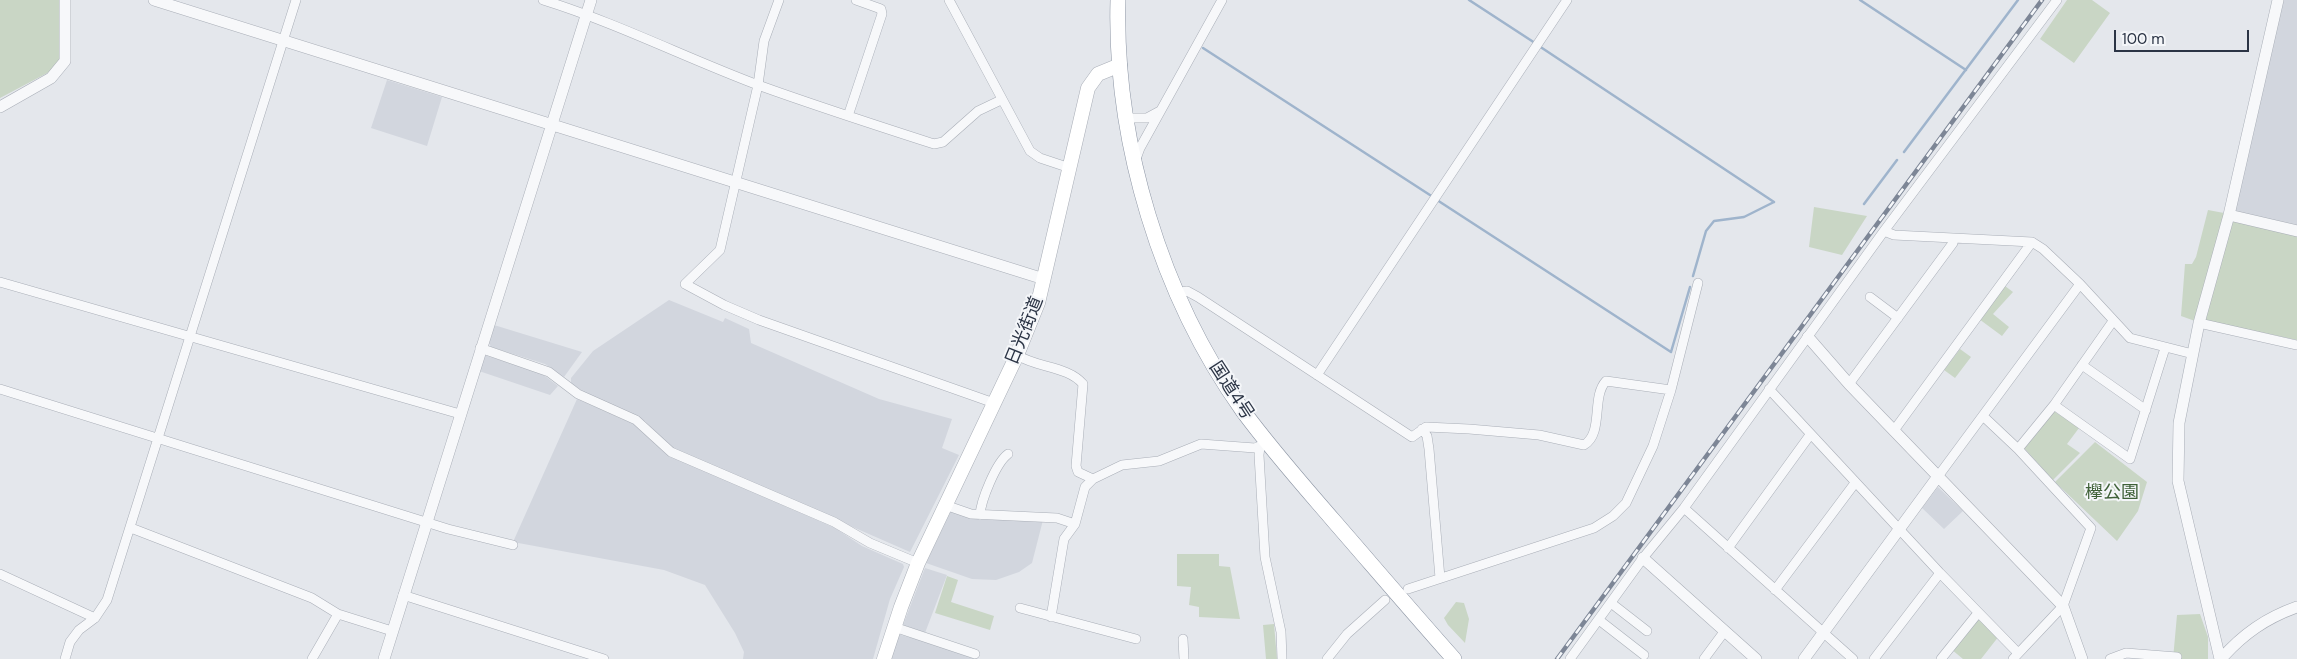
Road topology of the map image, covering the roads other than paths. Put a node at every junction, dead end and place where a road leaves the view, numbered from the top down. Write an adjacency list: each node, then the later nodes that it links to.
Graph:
1 (64, 0): 19 (street)
2 (154, 0): 15 (street)
3 (296, 0): 15 (street)
4 (543, 0): 14 (street)
5 (591, 0): 14 (street)
6 (779, 0): 17 (street)
7 (856, 0): 21 (street)
8 (949, 0): 18 (street)
9 (1118, 0): 16 (highway)
10 (1222, 0): 20 (street)
11 (1567, 0): 49 (street)
12 (2057, 0): 28 (street)
13 (2278, 0): 27 (street)
14 (587, 14): 17 (street); 23 (street)
15 (284, 41): 23 (street); 41 (street)
16 (1120, 65): 22 (highway, 国道4号); 25 (main road, 日光街道)
17 (758, 85): 21 (street); 26 (street)
18 (1001, 100): 21 (street); 25 (street)
19 (0, 107)
20 (1160, 111): 22 (street); 24 (street)
21 (848, 116)
22 (1127, 118): 24 (highway, 国道4号)
23 (551, 125): 26 (street); 44 (street)
24 (1135, 162): 36 (highway, 国道4号)
25 (1070, 168): 32 (main road, 日光街道)
26 (736, 183): 32 (street); 54 (street)
27 (2229, 215): 29 (street); 40 (street)
28 (1884, 230): 30 (street); 42 (street)
29 (2297, 231)
30 (1954, 238): 31 (street); 38 (street)
31 (2032, 242): 35 (street); 60 (street)
32 (1044, 279): 47 (main road, 日光街道)
33 (0, 282): 41 (street)
34 (1698, 283): 52 (street)
35 (2080, 284): 39 (street); 58 (street)
36 (1176, 293): 49 (street); 63 (highway, 国道4号)
37 (1870, 297): 38 (street)
38 (1898, 318): 50 (street)
39 (2113, 321): 45 (street); 48 (street)
40 (2199, 323): 43 (street); 46 (street)
41 (191, 336): 57 (street); 62 (street)
42 (1808, 337): 50 (street); 53 (street)
43 (2297, 345)
44 (480, 348): 57 (street); 79 (street)
45 (2165, 348): 46 (street); 56 (street)
46 (2193, 354): 126 (street)
47 (1017, 355): 54 (main road, 日光街道); 67 (street)
48 (2082, 365): 55 (street); 56 (street)
49 (1317, 375): 59 (street)
50 (1850, 384): 60 (street)
51 (0, 389): 62 (street)
52 (1671, 390): 59 (street); 82 (street)
53 (1769, 390): 61 (street); 70 (street)
54 (994, 403): 69 (main road, 日光街道)
55 (2054, 405): 56 (street); 64 (street)
56 (2146, 410)
57 (460, 414): 72 (street)
58 (1983, 416): 64 (street); 66 (street)
59 (1422, 429): 82 (street)
60 (1895, 429): 66 (street)
61 (1810, 435): 68 (street); 77 (street)
62 (159, 439): 72 (street); 74 (street)
63 (1264, 445): 67 (street); 114 (street); 116 (highway, 国道4号)
64 (2018, 449): 88 (street)
65 (1008, 454): 71 (street)
66 (1939, 475): 75 (street); 88 (street)
67 (1093, 479): 73 (street)
68 (1855, 483): 75 (street); 84 (street)
69 (945, 505): 71 (street); 79 (main road, 日光街道)
70 (1684, 508): 77 (street); 78 (street)
71 (980, 515): 73 (street)
72 (426, 522): 76 (street); 85 (street)
73 (1075, 524): 93 (street)
74 (131, 528): 92 (street); 94 (street)
75 (1899, 530): 81 (street); 100 (street)
76 (513, 545)
77 (1728, 548): 84 (street)
78 (1643, 558): 87 (street); 99 (street)
79 (918, 563): 96 (main road, 日光街道)
80 (0, 574): 94 (street)
81 (1940, 574): 91 (street); 122 (street)
82 (1440, 578): 83 (street)
83 (1408, 589)
84 (1775, 590): 100 (street)
85 (402, 596): 97 (street); 111 (street)
86 (1385, 600): 115 (street)
87 (1611, 603): 95 (street); 98 (street)
88 (2063, 606): 105 (street); 124 (street)
89 (2297, 607): 126 (street)
90 (1020, 608): 93 (street)
91 (1978, 613): 105 (street); 123 (street)
92 (338, 614): 97 (street); 109 (street)
93 (1051, 617): 101 (street)
94 (95, 618): 108 (street)
95 (1599, 620): 104 (street); 117 (street)
96 (894, 627): 103 (street); 112 (main road, 日光街道)
97 (392, 631): 110 (street)
98 (1647, 631)
99 (1724, 632): 118 (street); 119 (street)
100 (1823, 634): 120 (street); 121 (street)
101 (1136, 639)
102 (1183, 639): 113 (street)
103 (975, 654)
104 (1644, 654)
105 (2015, 656)
106 (2158, 657): 107 (street); 125 (street)
107 (2178, 657)
108 (65, 659)
109 (312, 659)
110 (384, 659)
111 (604, 659)
112 (884, 659)
113 (1184, 659)
114 (1282, 659)
115 (1327, 659)
116 (1454, 659)
117 (1570, 659)
118 (1704, 659)
119 (1756, 659)
120 (1804, 659)
121 (1853, 659)
122 (1874, 659)
123 (1941, 659)
124 (2082, 659)
125 (2110, 659)
126 (2221, 659)

